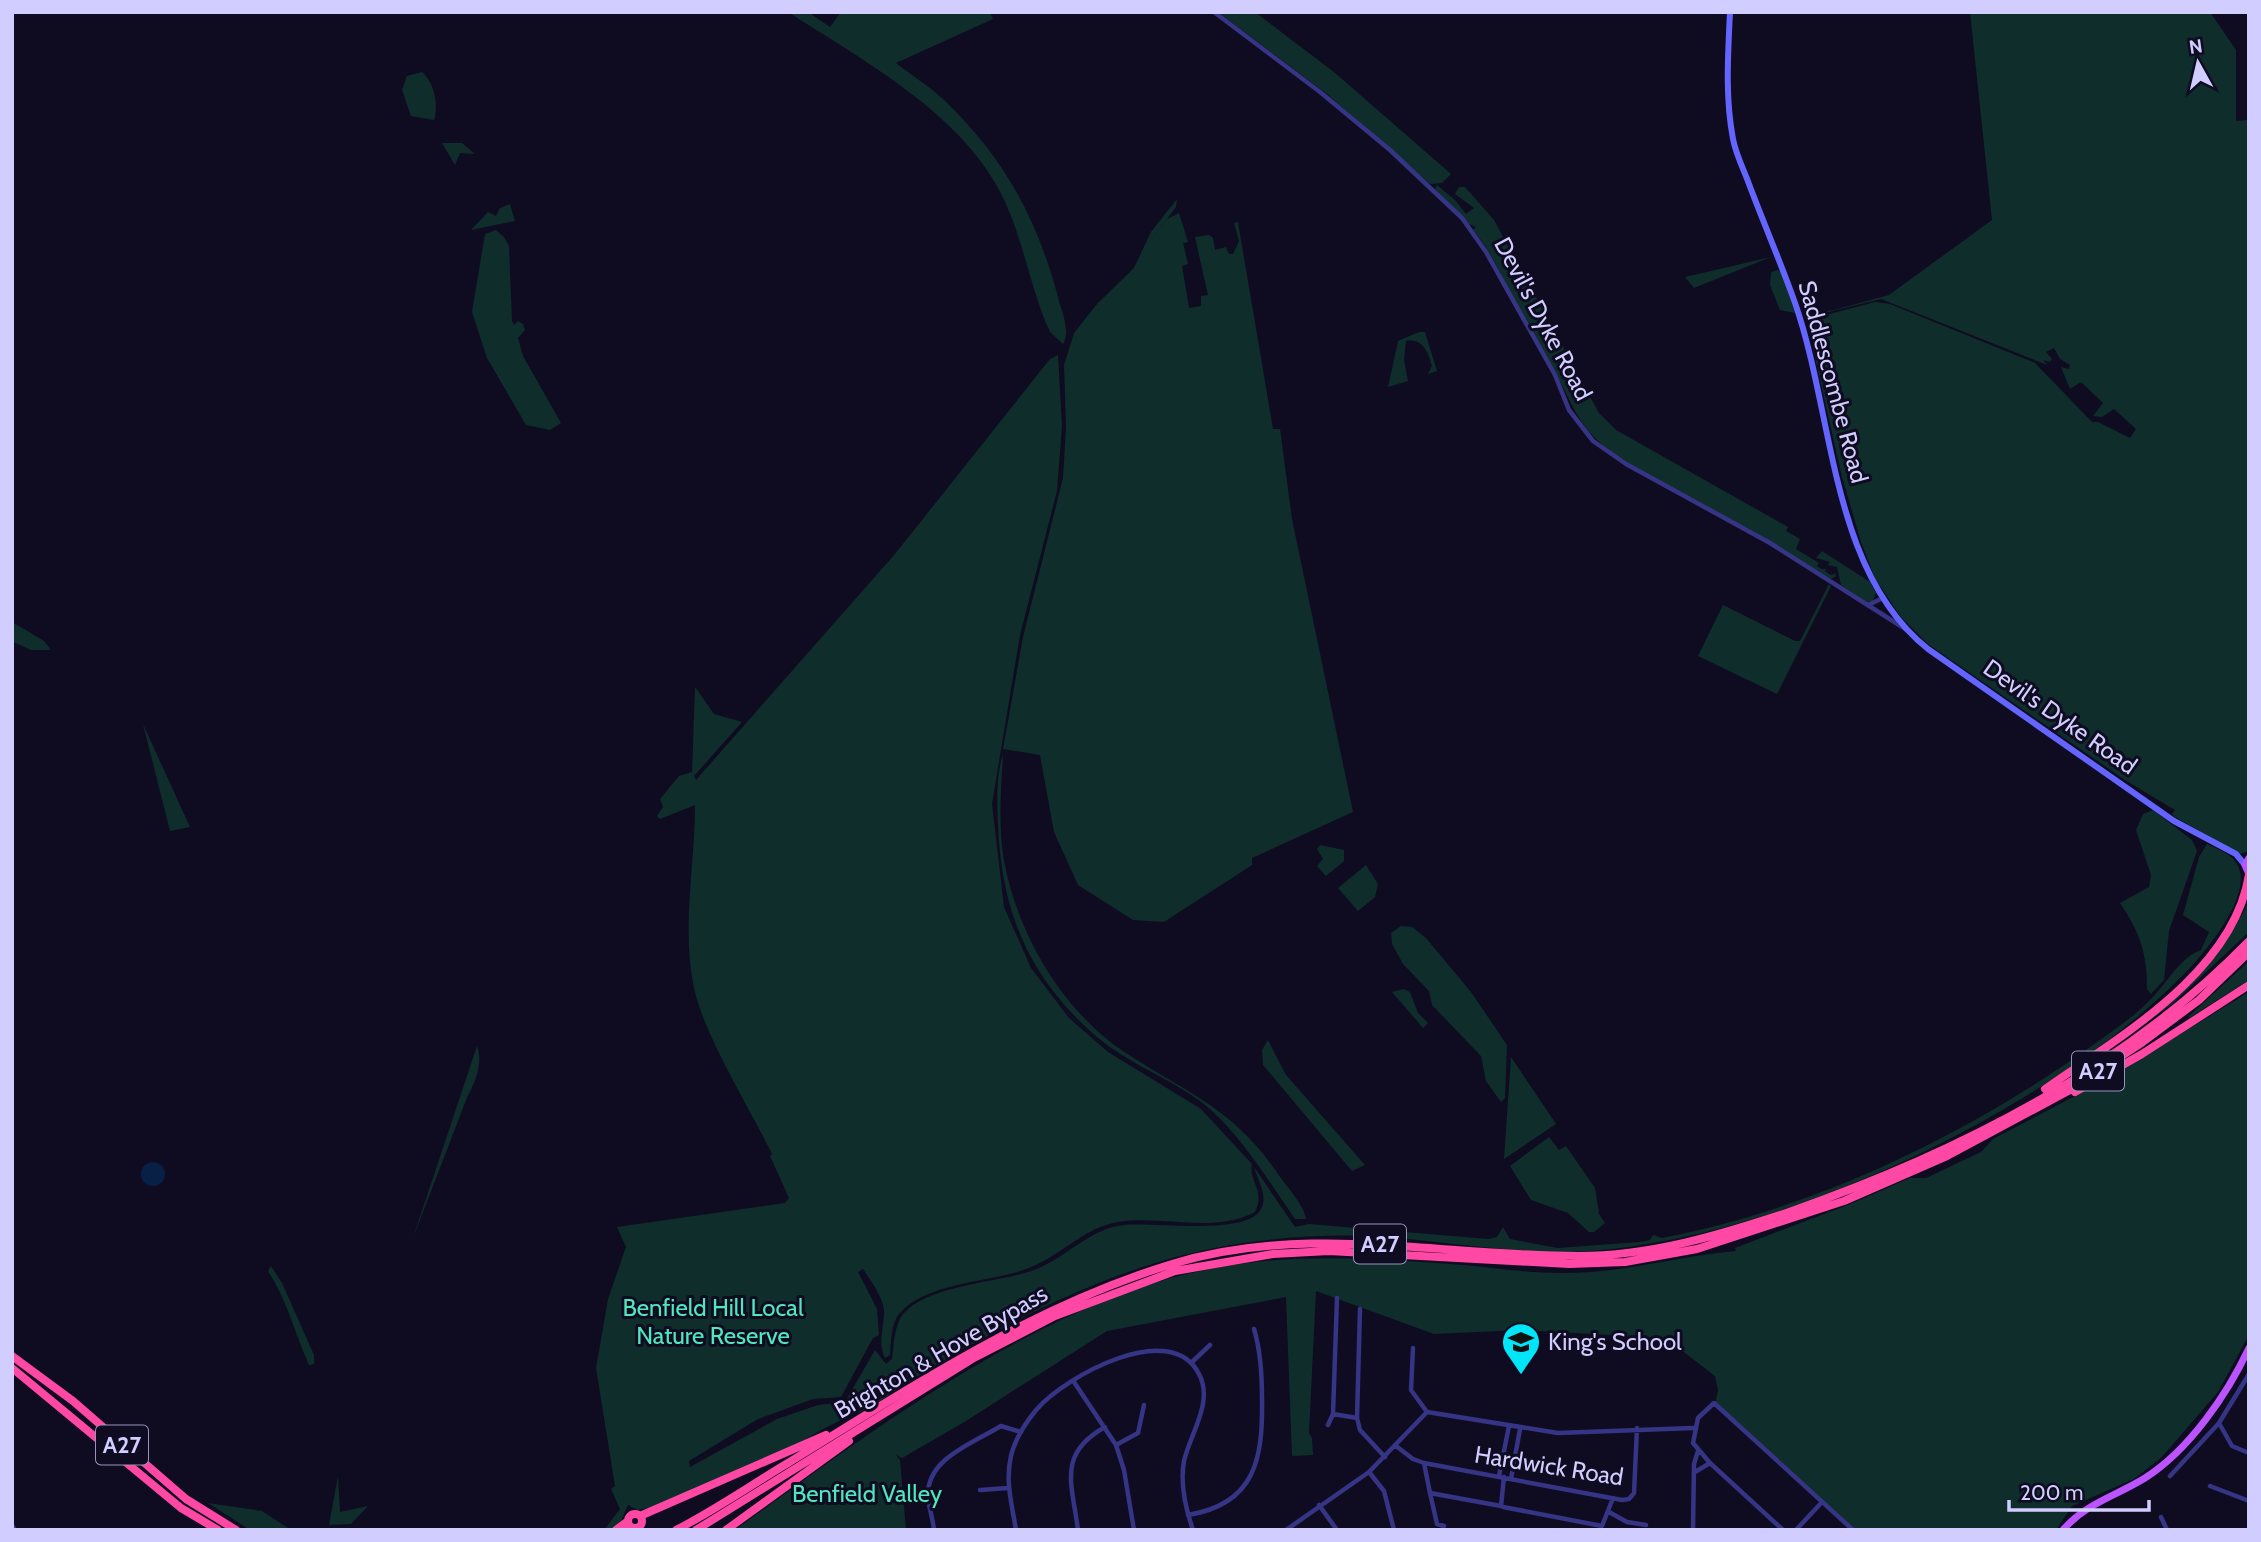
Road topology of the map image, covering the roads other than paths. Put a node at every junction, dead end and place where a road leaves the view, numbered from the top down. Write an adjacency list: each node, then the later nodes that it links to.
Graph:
1 (1214, 12): 4 (street, Devil's Dyke Road)
2 (1730, 12): 3 (street, Saddlescombe Road)
3 (1883, 598): 4 (street); 5 (street, Saddlescombe Road)
4 (1867, 605): 5 (street, Devil's Dyke Road)
5 (1906, 630): 6 (street, Devil's Dyke Road)
6 (2248, 860): 7 (main road)
7 (2249, 874): 12 (highway, A27)
8 (2249, 941): 12 (highway, Brighton & Hove Bypass / A27)
9 (2249, 952): 11 (highway, Brighton & Hove Bypass / A27)
10 (2249, 985): 11 (highway, A27)
11 (2039, 1107): 25 (highway, Brighton & Hove Bypass / A27)
12 (2005, 1116): 29 (highway, Brighton & Hove Bypass / A27)
13 (1337, 1298): 27 (street)
14 (1360, 1309): 28 (street)
15 (1254, 1329): 60 (street)
16 (1210, 1345): 20 (street)
17 (1413, 1348): 26 (street)
18 (2249, 1348): 88 (main road)
19 (12, 1356): 71 (highway, A27)
20 (1191, 1363): 23 (street); 60 (street)
21 (12, 1368): 70 (highway, A27)
22 (2249, 1374): 30 (street)
23 (1074, 1382): 33 (street); 37 (street)
24 (1144, 1405): 38 (street)
25 (888, 1412): 74 (highway, Brighton & Hove Bypass / A27); 75 (highway, A27)
26 (1427, 1412): 32 (street); 39 (street)
27 (1333, 1414): 28 (street); 31 (street)
28 (1357, 1418): 42 (street)
29 (858, 1420): 61 (highway, A27); 73 (highway, Brighton & Hove Bypass / A27)
30 (2219, 1423): 41 (street); 48 (street)
31 (1328, 1425)
32 (1509, 1426): 36 (street); 47 (street)
33 (1105, 1427): 38 (street); 78 (street)
34 (1637, 1428): 35 (street); 36 (street); 54 (street, Hardwick Road)
35 (1693, 1428): 40 (street); 56 (street)
36 (1520, 1429): 49 (street)
37 (1021, 1432): 51 (street); 76 (street)
38 (1116, 1446): 79 (street)
39 (1396, 1446): 42 (street); 43 (street, Hardwick Road)
40 (1698, 1451): 44 (street); 46 (street)
41 (2249, 1453)
42 (1385, 1457): 45 (street)
43 (1424, 1463): 47 (street, Hardwick Road); 53 (street)
44 (1710, 1464): 46 (street); 85 (street)
45 (1369, 1472): 57 (street); 83 (street)
46 (1694, 1472): 84 (street)
47 (1501, 1476): 49 (street, Hardwick Road); 53 (street)
48 (2170, 1476)
49 (1511, 1479): 54 (street, Hardwick Road)
50 (2210, 1486): 55 (street)
51 (1008, 1488): 52 (street); 77 (street)
52 (981, 1490)
53 (1430, 1493): 66 (street)
54 (1613, 1498): 59 (street)
55 (2249, 1501)
56 (1822, 1502): 86 (street); 87 (street)
57 (1319, 1505): 81 (street); 82 (street)
58 (1503, 1507): 68 (street)
59 (1609, 1512): 65 (street); 68 (street)
60 (1188, 1515): 80 (street)
61 (639, 1516): 63 (highway); 67 (highway)
62 (2161, 1517): 89 (street)
63 (628, 1521): 67 (highway); 72 (highway)
64 (12, 1525): 69 (street)
65 (1646, 1525)
66 (1444, 1526)
67 (638, 1528)
68 (1601, 1528)
69 (15, 1530)
70 (218, 1530)
71 (236, 1530)
72 (616, 1530)
73 (676, 1530)
74 (696, 1530)
75 (726, 1530)
76 (934, 1530)
77 (1016, 1530)
78 (1077, 1530)
79 (1134, 1530)
80 (1193, 1530)
81 (1286, 1530)
82 (1337, 1530)
83 (1394, 1530)
84 (1693, 1530)
85 (1783, 1530)
86 (1796, 1530)
87 (1853, 1530)
88 (2063, 1530)
89 (2167, 1530)

